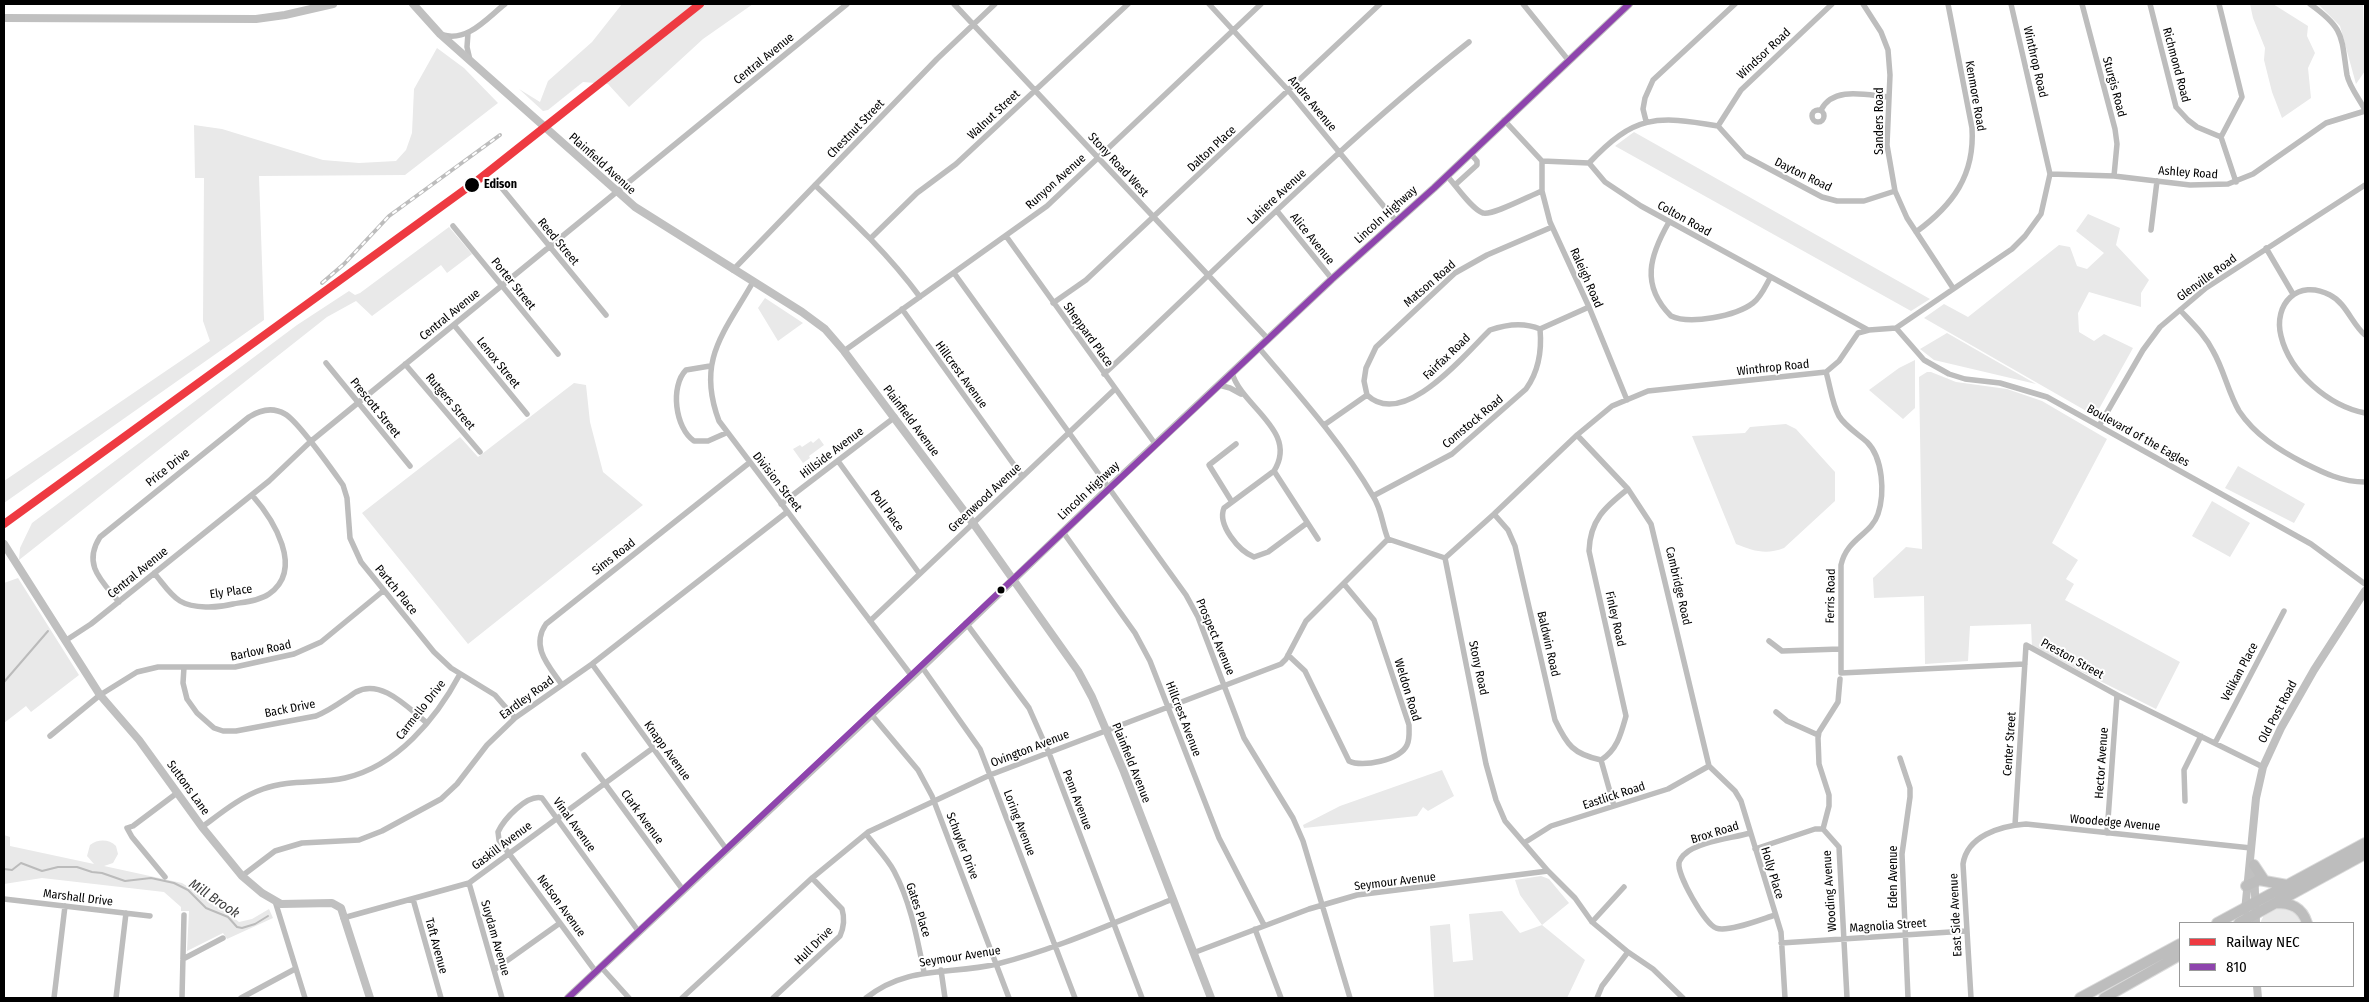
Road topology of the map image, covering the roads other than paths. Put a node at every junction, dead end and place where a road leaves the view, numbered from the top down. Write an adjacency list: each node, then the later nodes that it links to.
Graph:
1 (334, 4): 22 (main road)
2 (413, 4): 26 (main road, Plainfield Avenue)
3 (504, 4): 25 (street)
4 (847, 4): 55 (street, Central Avenue)
5 (954, 4): 23 (street, Stony Road West)
6 (995, 4): 23 (street, Chestnut Street)
7 (1128, 4): 30 (street, Walnut Street)
8 (1209, 4): 24 (street, Andre Avenue)
9 (1261, 4): 24 (street, Runyon Avenue)
10 (1378, 4): 31 (street, Dalton Place)
11 (1522, 4): 29 (street)
12 (1629, 4): 29 (main road, Lincoln Highway)
13 (1734, 4): 36 (street)
14 (1832, 4): 37 (street, Windsor Road)
15 (1863, 4): 32 (street, Sanders Road)
16 (1948, 4): 63 (street, Kenmore Road)
17 (2011, 4): 44 (street, Winthrop Road)
18 (2082, 4): 46 (street, Sturgis Road)
19 (2150, 4): 38 (street, Richmond Road)
20 (2219, 4): 38 (street)
21 (2310, 4): 34 (street)
22 (4, 18)
23 (973, 25): 30 (street, Stony Road West); 52 (street, Chestnut Street)
24 (1234, 30): 31 (street, Andre Avenue); 41 (street, Runyon Avenue)
25 (468, 33): 26 (street); 28 (street)
26 (440, 34): 28 (main road, Plainfield Avenue)
27 (1469, 42): 39 (street, Lahiere Avenue)
28 (470, 60): 55 (main road, Plainfield Avenue)
29 (1569, 61): 35 (main road, Lincoln Highway)
30 (1035, 90): 41 (street, Stony Road West); 65 (street, Walnut Street)
31 (1288, 90): 39 (street, Andre Avenue); 57 (street, Dalton Place)
32 (1889, 96): 33 (street); 54 (street, Sanders Road)
33 (1820, 110)
34 (2365, 111): 49 (street, Ashley Road)
35 (1504, 120): 40 (main road, Lincoln Highway); 42 (street)
36 (1646, 121): 37 (street); 43 (street)
37 (1718, 126): 54 (street, Dayton Road)
38 (2221, 137): 49 (street)
39 (1339, 152): 56 (street, Lahiere Avenue); 58 (street, Andre Avenue)
40 (1470, 153): 45 (main road, Lincoln Highway); 50 (street)
41 (1097, 158): 57 (street, Stony Road West); 64 (street, Runyon Avenue)
42 (1542, 161): 43 (street); 53 (street, Raleigh Road)
43 (1589, 163): 59 (street, Colton Road)
44 (2050, 174): 46 (street, Ashley Road); 75 (street, Winthrop Road)
45 (1447, 176): 50 (street); 58 (main road, Lincoln Highway)
46 (2114, 176): 48 (street, Ashley Road)
47 (496, 181): 66 (street, Reed Street)
48 (2158, 181): 49 (street, Ashley Road); 62 (street)
49 (2236, 182)
50 (1455, 185): 53 (street)
51 (2365, 185): 67 (street, Glenville Road)
52 (814, 186): 65 (street); 68 (street, Chestnut Street)
53 (1542, 191): 61 (street, Raleigh Road)
54 (1895, 191): 63 (street, Sanders Road)
55 (616, 192): 66 (street, Central Avenue); 68 (main road, Plainfield Avenue)
56 (1277, 211): 70 (street, Lahiere Avenue); 72 (street, Alice Avenue)
57 (1153, 218): 70 (street, Stony Road West); 78 (street, Dalton Place)
58 (1396, 221): 72 (main road, Lincoln Highway)
59 (1669, 222): 71 (street, Colton Road); 71 (street)
60 (453, 226): 74 (street, Porter Street)
61 (1552, 226): 79 (street, Raleigh Road); 100 (street, Matson Road)
62 (2151, 230)
63 (1916, 232): 75 (street, Sanders Road)
64 (1006, 236): 69 (street, Runyon Avenue); 78 (street, Sheppard Place)
65 (871, 238): 77 (street)
66 (551, 247): 74 (street, Central Avenue); 82 (street, Reed Street)
67 (2266, 248): 76 (street); 81 (street, Glenville Road)
68 (733, 270): 73 (main road, Plainfield Avenue)
69 (954, 273): 77 (street, Runyon Avenue); 109 (street, Prospect Avenue)
70 (1208, 276): 88 (street, Stony Road West); 97 (street, Lahiere Avenue)
71 (1770, 278): 86 (street, Colton Road)
72 (1332, 279): 88 (main road, Lincoln Highway)
73 (752, 282): 90 (main road, Plainfield Avenue); 94 (street, Division Street)
74 (502, 286): 83 (street, Central Avenue); 91 (street, Porter Street)
75 (1953, 288): 84 (street, Winthrop Road)
76 (2293, 294): 87 (street); 104 (street)
77 (920, 297): 80 (street, Runyon Avenue)
78 (1053, 303): 97 (street, Sheppard Place)
79 (1589, 307): 85 (street); 102 (street, Raleigh Road)
80 (902, 310): 90 (street, Runyon Avenue); 120 (street, Hillcrest Avenue)
81 (2180, 310): 108 (street, Glenville Road); 121 (street)
82 (606, 315)
83 (454, 325): 93 (street, Central Avenue); 105 (street, Lenox Street)
84 (1896, 328): 86 (street); 108 (street, Boulevard of the Eagles)
85 (1540, 329): 100 (street, Fairfax Road); 125 (street, Comstock Road)
86 (1868, 330): 95 (street, Winthrop Road)
87 (2365, 335)
88 (1268, 339): 89 (main road, Lincoln Highway)
89 (1259, 348): 96 (main road, Lincoln Highway); 107 (street)
90 (844, 351): 106 (main road, Plainfield Avenue)
91 (558, 354)
92 (326, 363): 103 (street, Prescott Street)
93 (405, 364): 103 (street, Central Avenue); 115 (street, Rutgers Street)
94 (710, 366): 110 (street, Division Street); 110 (street)
95 (1826, 372): 102 (street, Winthrop Road); 150 (street, Ferris Road)
96 (1232, 373): 98 (main road, Lincoln Highway); 101 (street)
97 (1104, 374): 99 (street, Sheppard Place)
98 (1219, 385): 101 (street); 114 (main road, Lincoln Highway)
99 (1115, 389): 109 (street, Greenwood Avenue); 114 (street, Sheppard Place)
100 (1367, 395): 107 (street)
101 (1245, 396): 119 (street)
102 (1627, 400): 111 (street, Winthrop Road)
103 (358, 403): 112 (street, Central Avenue); 118 (street, Prescott Street)
104 (2365, 413)
105 (527, 414)
106 (895, 417): 116 (street, Hillside Avenue); 131 (main road, Plainfield Avenue)
107 (1324, 425): 125 (street)
108 (2099, 426): 141 (street, Boulevard of the Eagles)
109 (1068, 432): 120 (street, Greenwood Avenue); 122 (street, Prospect Avenue)
110 (726, 433): 117 (street, Division Street)
111 (1577, 435): 123 (street, Cambridge Road); 129 (street, Winthrop Road)
112 (310, 442): 124 (street, Central Avenue); 142 (street, Partch Place); 144 (street, Price Drive)
113 (1236, 444): 126 (street)
114 (1156, 445): 122 (main road, Lincoln Highway)
115 (480, 452)
116 (838, 461): 127 (street, Hillside Avenue); 138 (street, Poll Place)
117 (749, 463): 127 (street, Division Street); 159 (street, Sims Road)
118 (410, 466)
119 (1274, 471): 126 (street); 130 (street)
120 (1022, 476): 131 (street, Greenwood Avenue)
121 (2365, 482)
122 (1108, 488): 132 (main road, Lincoln Highway); 160 (street, Prospect Avenue)
123 (1628, 489): 177 (street, Finley Road); 178 (street, Cambridge Road)
124 (252, 495): 137 (street, Central Avenue); 137 (street, Ely Place)
125 (1373, 496): 134 (street)
126 (1232, 502): 130 (street)
127 (781, 504): 128 (street, Division Street)
128 (787, 512): 146 (street, Division Street); 152 (street, Eardley Road)
129 (1494, 514): 136 (street, Winthrop Road); 177 (street, Baldwin Road)
130 (1307, 523): 133 (street)
131 (972, 524): 138 (street, Greenwood Avenue); 139 (main road, Plainfield Avenue)
132 (1063, 532): 139 (main road, Lincoln Highway); 163 (street, Hillcrest Avenue)
133 (1318, 539)
134 (1388, 539): 136 (street); 140 (street, Ovington Avenue)
135 (4, 544): 149 (main road, Suttons Lane)
136 (1445, 558): 194 (street, Stony Road)
137 (154, 573): 144 (street, Central Avenue)
138 (919, 573): 146 (street, Greenwood Avenue)
139 (1013, 580): 147 (main road, Lincoln Highway); 168 (main road, Plainfield Avenue)
140 (1344, 584): 151 (street, Ovington Avenue); 151 (street, Weldon Road)
141 (2365, 584)
142 (383, 591): 154 (street, Barlow Road); 156 (street, Partch Place)
143 (2365, 591): 179 (main road, Old Post Road)
144 (119, 602): 149 (street, Central Avenue)
145 (2284, 611): 172 (street, Velikan Place)
146 (870, 621): 157 (street, Division Street)
147 (966, 623): 155 (main road, Lincoln Highway); 174 (street, Penn Avenue)
148 (1769, 640): 150 (street)
149 (66, 641): 161 (main road, Suttons Lane)
150 (1840, 649): 158 (street, Ferris Road)
151 (1288, 655): 160 (street, Ovington Avenue)
152 (592, 664): 159 (street, Eardley Road); 173 (street, Knapp Avenue)
153 (2025, 664): 158 (street); 162 (street, Preston Street); 187 (street, Center Street)
154 (184, 667): 161 (street, Barlow Road); 167 (street, Back Drive)
155 (922, 667): 157 (main road, Lincoln Highway); 180 (street, Loring Avenue)
156 (460, 674): 166 (street, Partch Place); 167 (street, Carmello Drive)
157 (911, 675): 165 (main road, Lincoln Highway)
158 (1840, 676): 169 (street, Ferris Road)
159 (562, 685): 166 (street, Eardley Road)
160 (1225, 685): 163 (street, Ovington Avenue); 218 (street, Prospect Avenue)
161 (100, 695): 170 (street, Barlow Road); 182 (main road, Suttons Lane)
162 (2117, 695): 171 (street, Preston Street); 191 (street, Hector Avenue)
163 (1167, 708): 168 (street, Ovington Avenue); 231 (street, Hillcrest Avenue)
164 (1776, 712): 169 (street)
165 (871, 714): 183 (street, Schuyler Drive); 198 (main road, Lincoln Highway)
166 (515, 718): 203 (street, Eardley Road)
167 (426, 722): 188 (street, Carmello Drive)
168 (1106, 731): 174 (street, Ovington Avenue); 213 (main road, Plainfield Avenue)
169 (1818, 735): 189 (street)
170 (50, 736)
171 (2201, 736): 172 (street, Preston Street); 184 (street)
172 (2215, 743): 179 (street, Preston Street)
173 (653, 748): 181 (street, Gaskill Avenue); 198 (street, Knapp Avenue)
174 (1049, 753): 180 (street, Ovington Avenue); 226 (street, Penn Avenue)
175 (584, 756): 181 (street, Clark Avenue)
176 (1900, 758): 235 (street, Eden Avenue)
177 (1601, 760): 185 (street)
178 (1709, 766): 185 (street, Eastlick Road); 190 (street, Holly Place)
179 (2264, 767): 196 (main road, Old Post Road)
180 (990, 775): 183 (street, Ovington Avenue); 239 (street, Loring Avenue)
181 (605, 783): 186 (street, Gaskill Avenue); 210 (street, Clark Avenue)
182 (177, 793): 188 (main road, Suttons Lane); 204 (street)
183 (934, 800): 192 (street, Ovington Avenue); 245 (street, Schuyler Drive)
184 (2185, 801)
185 (1614, 806): 194 (street, Eastlick Road)
186 (557, 818): 199 (street, Gaskill Avenue); 199 (street, Vinal Avenue); 234 (street, Vinal Avenue)
187 (2015, 825): 191 (street, Woodedge Avenue); 193 (street, Woodedge Avenue)
188 (202, 827): 203 (main road, Suttons Lane)
189 (1823, 829): 197 (street); 237 (street, Wooding Avenue)
190 (1750, 833): 197 (street, Holly Place); 222 (street, Brox Road)
191 (2107, 833): 196 (street, Woodedge Avenue)
192 (866, 834): 205 (street, Ovington Avenue); 250 (street, Gates Place)
193 (1980, 838): 233 (street, East Side Avenue)
194 (1524, 843): 202 (street, Stony Road)
195 (2365, 843): 208 (highway)
196 (2251, 848): 201 (main road, Old Post Road)
197 (1755, 849): 222 (street, Holly Place)
198 (727, 850): 210 (main road, Lincoln Highway)
199 (510, 853): 207 (street, Gaskill Avenue); 230 (street, Nelson Avenue)
200 (2365, 854): 217 (highway)
201 (2253, 861): 206 (highway); 206 (main road, Old Post Road)
202 (1548, 871): 218 (street, Seymour Avenue); 227 (street, Stony Road)
203 (242, 876): 214 (main road, Suttons Lane)
204 (165, 877)
205 (812, 878): 261 (street, Ovington Avenue); 262 (street, Hull Drive)
206 (2255, 882): 208 (highway); 216 (main road, Old Post Road); 225 (main road, Old Post Road)
207 (469, 883): 211 (street, Gaskill Avenue); 248 (street, Suydam Avenue)
208 (2287, 885): 216 (highway)
209 (1624, 887): 227 (street)
210 (683, 890): 234 (main road, Lincoln Highway)
211 (413, 898): 224 (street, Gaskill Avenue); 257 (street, Taft Avenue)
212 (4, 899): 215 (street); 219 (street, Marshall Drive)
213 (1173, 900): 226 (street, Seymour Avenue); 242 (main road, Plainfield Avenue)
214 (275, 901): 224 (main road, Suttons Lane); 246 (street)
215 (4, 903)
216 (2255, 903): 225 (highway)
217 (2274, 903): 225 (highway); 229 (highway)
218 (1323, 905): 231 (street, Seymour Avenue); 270 (street, Prospect Avenue)
219 (65, 906): 220 (street, Marshall Drive); 251 (street)
220 (126, 913): 223 (street, Marshall Drive); 252 (street)
221 (184, 915): 244 (street)
222 (1775, 915): 238 (street, Holly Place)
223 (150, 916)
224 (344, 918): 256 (main road)
225 (2248, 919): 228 (highway)
226 (1113, 922): 239 (street, Seymour Avenue); 267 (street, Penn Avenue)
227 (1592, 922): 241 (street, Stony Road)
228 (2226, 922)
229 (2307, 922)
230 (560, 923): 247 (street, Nelson Avenue); 248 (street)
231 (1264, 925): 232 (street, Seymour Avenue)
232 (1255, 929): 242 (street, Seymour Avenue); 269 (street)
233 (1966, 931): 235 (street, Magnolia Street); 276 (street, East Side Avenue)
234 (639, 932): 247 (main road, Lincoln Highway)
235 (1905, 935): 237 (street, Magnolia Street); 275 (street, Eden Avenue)
236 (223, 938): 244 (street)
237 (1843, 939): 238 (street, Magnolia Street); 274 (street, Wooding Avenue)
238 (1782, 943): 273 (street, Holly Place)
239 (1056, 944): 245 (street, Seymour Avenue); 266 (street, Loring Avenue)
240 (2179, 945): 277 (highway)
241 (1628, 952): 271 (street); 272 (street, Stony Road)
242 (1194, 953): 268 (main road, Plainfield Avenue)
243 (2179, 956): 278 (highway)
244 (183, 959): 253 (street)
245 (996, 964): 249 (street, Seymour Avenue); 265 (street, Schuyler Drive)
246 (296, 969): 254 (street); 255 (street)
247 (599, 969): 259 (main road, Lincoln Highway); 260 (street, Nelson Avenue)
248 (494, 970): 258 (street, Suydam Avenue)
249 (941, 970): 250 (street, Seymour Avenue); 264 (street)
250 (924, 972): 263 (street, Seymour Avenue)
251 (54, 998)
252 (116, 998)
253 (182, 998)
254 (241, 998)
255 (305, 998)
256 (370, 998)
257 (440, 998)
258 (502, 998)
259 (568, 998)
260 (629, 998)
261 (682, 998)
262 (773, 998)
263 (866, 998)
264 (944, 998)
265 (1009, 998)
266 (1075, 998)
267 (1142, 998)
268 (1211, 998)
269 (1281, 998)
270 (1350, 998)
271 (1598, 998)
272 (1683, 998)
273 (1785, 998)
274 (1847, 998)
275 (1908, 998)
276 (1970, 998)
277 (2080, 998)
278 (2104, 998)

